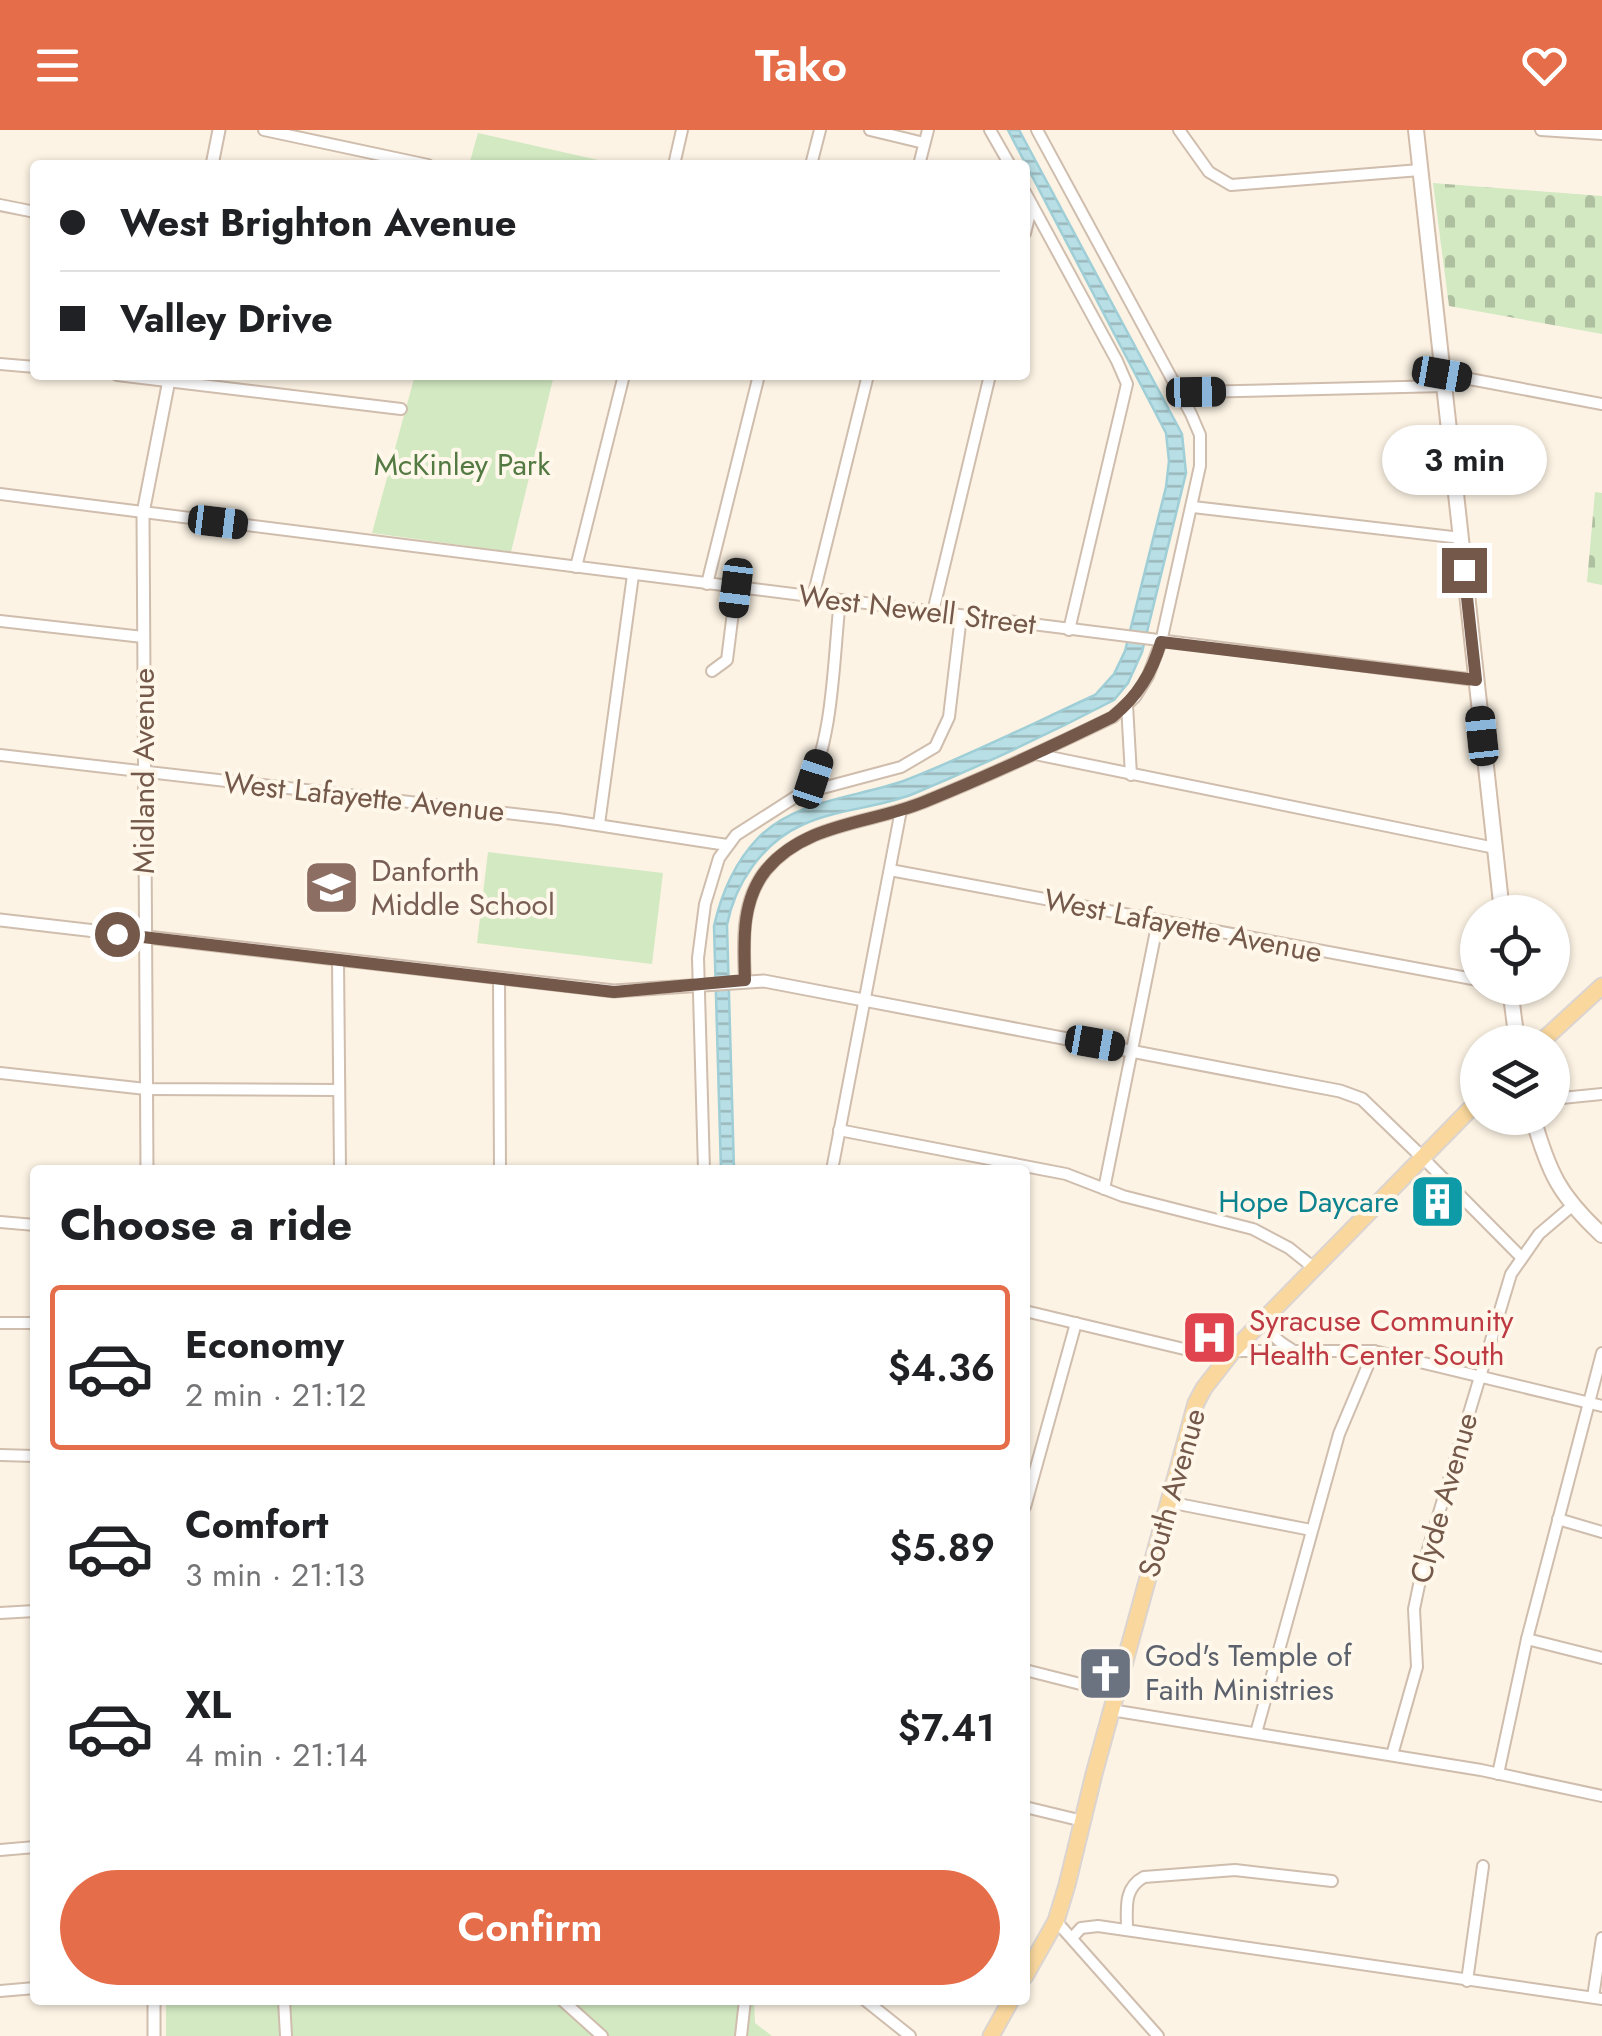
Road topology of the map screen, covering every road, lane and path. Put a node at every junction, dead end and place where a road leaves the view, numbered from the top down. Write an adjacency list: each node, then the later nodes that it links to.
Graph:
1 (219, 130): 14 (street)
2 (264, 130): 15 (street)
3 (682, 130): 16 (street)
4 (820, 130): 17 (street)
5 (870, 130): 13 (street)
6 (928, 130): 13 (street)
7 (990, 130): 19 (street)
8 (1038, 130): 35 (street)
9 (1179, 130): 20 (street)
10 (1416, 130): 20 (main road)
11 (1541, 130): 12 (street)
12 (1602, 134)
13 (924, 143): 18 (street)
14 (213, 160)
15 (405, 160)
16 (675, 160)
17 (813, 160)
18 (919, 160)
19 (1007, 160)
20 (1420, 170): 34 (main road)
21 (1030, 201): 22 (street)
22 (1032, 204): 25 (street); 51 (street)
23 (0, 205): 24 (street)
24 (30, 211)
25 (1030, 212)
26 (0, 364): 27 (street)
27 (30, 367)
28 (169, 380): 40 (street, Midland Avenue)
29 (184, 380): 37 (street)
30 (623, 380): 42 (street)
31 (758, 380): 44 (street)
32 (867, 380): 46 (street)
33 (989, 380): 48 (street)
34 (1443, 380): 35 (street); 36 (street); 41 (main road)
35 (1182, 396): 39 (street)
36 (1602, 404)
37 (401, 409)
38 (0, 494): 40 (street, West Newell Street)
39 (1192, 507): 41 (street); 53 (street)
40 (143, 513): 42 (street, West Newell Street); 52 (street, Midland Avenue)
41 (1461, 538): 55 (main road)
42 (576, 568): 43 (street, West Newell Street)
43 (633, 575): 44 (street, West Newell Street); 63 (street)
44 (707, 584): 45 (street, West Newell Street)
45 (736, 588): 46 (street, West Newell Street); 54 (street)
46 (814, 597): 47 (street, West Newell Street)
47 (840, 600): 48 (street, West Newell Street); 61 (street)
48 (933, 612): 49 (street, West Newell Street)
49 (960, 616): 51 (street, West Newell Street); 61 (street)
50 (0, 620): 52 (street)
51 (1069, 630): 53 (street, West Newell Street)
52 (143, 637): 59 (street, Midland Avenue)
53 (1156, 641): 55 (street, West Newell Street); 56 (street)
54 (712, 671)
55 (1476, 680): 65 (main road)
56 (1127, 705): 57 (street); 60 (street)
57 (1033, 753): 60 (street); 62 (street)
58 (0, 755): 59 (street, West Lafayette Avenue)
59 (144, 772): 63 (street, West Lafayette Avenue); 70 (street, Midland Avenue)
60 (1132, 776): 65 (street)
61 (807, 792): 64 (street)
62 (901, 810): 66 (street); 74 (street)
63 (600, 824): 64 (street, West Lafayette Avenue)
64 (727, 845): 75 (street)
65 (1495, 848): 67 (main road)
66 (890, 870): 69 (street, West Lafayette Avenue); 77 (street)
67 (1500, 895)
68 (0, 920): 70 (street)
69 (1158, 921): 72 (street, West Lafayette Avenue); 79 (street)
70 (145, 937): 71 (street); 81 (street, Midland Avenue)
71 (338, 960): 73 (street); 82 (street)
72 (1460, 977)
73 (499, 978): 75 (street); 91 (street)
74 (739, 981): 75 (street); 77 (street)
75 (703, 984): 92 (street)
76 (1602, 986): 78 (main road)
77 (865, 1000): 79 (street); 86 (street)
78 (1559, 1025)
79 (1133, 1050): 88 (street); 96 (street)
80 (0, 1073): 81 (street)
81 (146, 1089): 82 (street); 89 (street, Midland Avenue)
82 (339, 1090): 90 (street)
83 (1602, 1094): 84 (street)
84 (1570, 1097)
85 (1460, 1119): 88 (main road, South Avenue)
86 (840, 1130): 93 (street); 94 (street)
87 (1537, 1135): 97 (main road)
88 (1422, 1157): 101 (street); 102 (main road, South Avenue)
89 (147, 1165)
90 (340, 1165)
91 (500, 1165)
92 (704, 1165)
93 (833, 1165)
94 (1020, 1165)
95 (1030, 1167): 96 (street)
96 (1104, 1189): 102 (street)
97 (1572, 1206): 100 (main road); 101 (street, Clyde Avenue)
98 (0, 1222): 99 (street)
99 (30, 1225)
100 (1601, 1232)
101 (1521, 1257): 112 (street, Clyde Avenue)
102 (1314, 1268): 104 (main road, South Avenue)
103 (1030, 1312): 107 (street)
104 (1268, 1315): 108 (street); 111 (main road, South Avenue)
105 (0, 1323): 106 (street)
106 (30, 1323)
107 (1076, 1323): 111 (street); 117 (street)
108 (1292, 1350): 109 (street); 111 (street)
109 (1374, 1351): 112 (street); 120 (street)
110 (1602, 1353): 113 (street)
111 (1230, 1355): 118 (main road, South Avenue)
112 (1480, 1375): 113 (street); 130 (street, Clyde Avenue)
113 (1589, 1402): 114 (street); 119 (street)
114 (1602, 1406)
115 (0, 1455): 116 (street)
116 (30, 1456)
117 (1030, 1489)
118 (1168, 1502): 120 (street); 127 (main road, South Avenue)
119 (1558, 1519): 121 (street); 124 (street)
120 (1312, 1530): 129 (street)
121 (1602, 1532)
122 (30, 1611): 123 (street)
123 (0, 1612)
124 (1527, 1639): 125 (street); 131 (street)
125 (1602, 1658)
126 (1030, 1671): 127 (street)
127 (1116, 1693): 128 (main road, South Avenue)
128 (1111, 1710): 129 (street); 134 (main road, South Avenue)
129 (1256, 1733): 130 (street)
130 (1392, 1756): 131 (street)
131 (1498, 1774): 132 (street)
132 (1602, 1796)
133 (1030, 1808): 134 (street)
134 (1082, 1822): 139 (main road, South Avenue)
135 (30, 1847): 136 (street)
136 (0, 1850)
137 (1484, 1866): 144 (street)
138 (1332, 1882): 140 (street)
139 (1056, 1920): 141 (street); 143 (main road, South Avenue)
140 (1126, 1930): 141 (street); 144 (street)
141 (1072, 1938): 160 (street)
142 (1602, 1938): 147 (street)
143 (1030, 1967)
144 (1467, 1981): 147 (street)
145 (30, 1988): 146 (street)
146 (0, 1991)
147 (1598, 1998)
148 (154, 2005): 154 (street)
149 (284, 2005): 155 (street)
150 (568, 2005): 156 (street)
151 (745, 2005): 157 (street)
152 (871, 2005): 158 (street)
153 (1008, 2005): 159 (main road)
154 (154, 2036)
155 (286, 2036)
156 (602, 2036)
157 (742, 2036)
158 (910, 2036)
159 (991, 2036)
160 (1157, 2036)

